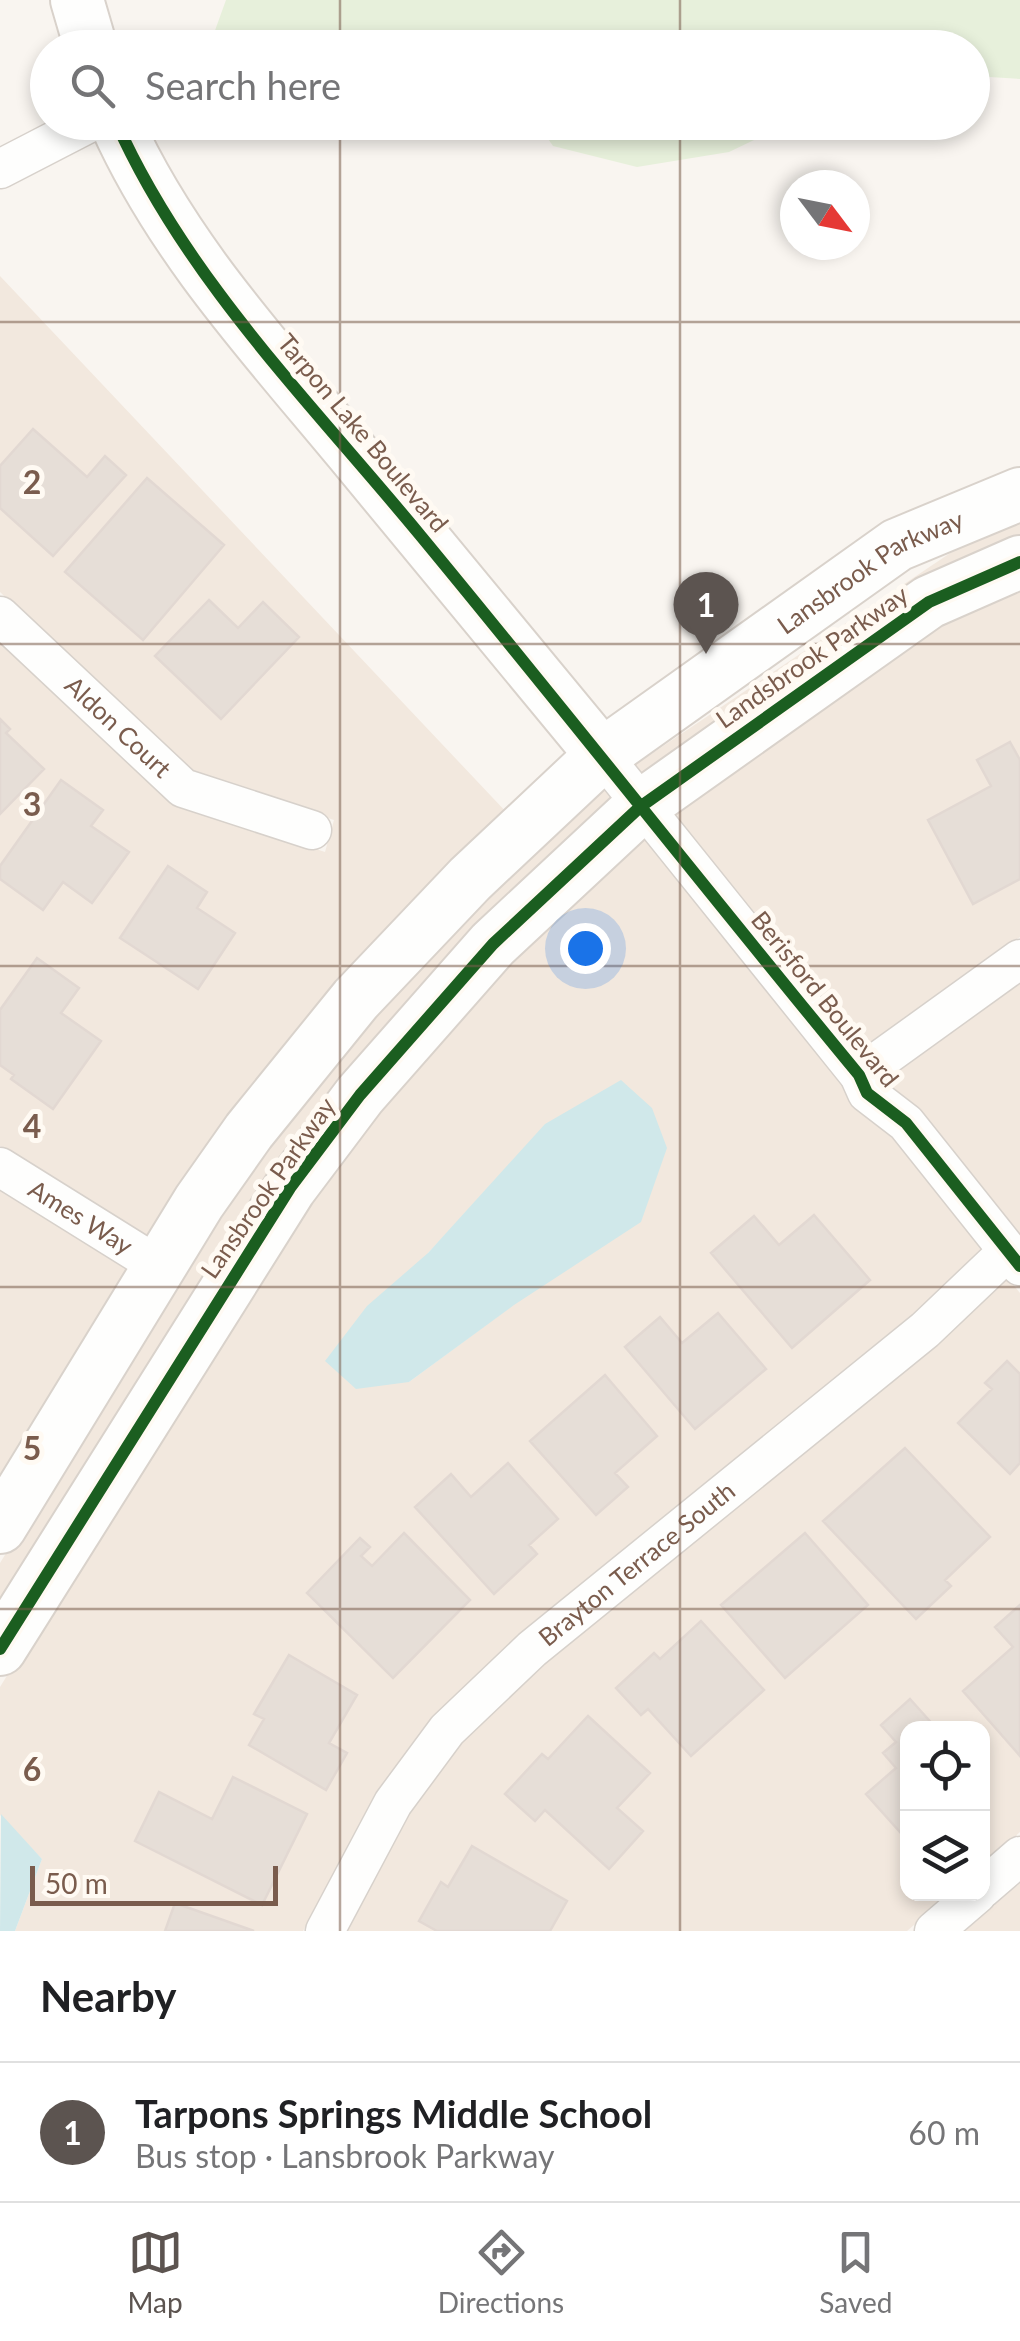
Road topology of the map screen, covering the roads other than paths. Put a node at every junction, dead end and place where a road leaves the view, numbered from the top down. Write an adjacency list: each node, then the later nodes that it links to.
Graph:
1 (77, 0): 2 (street)
2 (86, 30)
3 (56, 140): 5 (street)
4 (124, 140): 9 (street, Tarpon Lake Boulevard)
5 (0, 168)
6 (1020, 494): 9 (street, Lansbrook Parkway)
7 (1020, 562): 10 (street, Landsbrook Parkway)
8 (0, 616): 11 (street, Aldon Court)
9 (602, 756): 10 (street, Berisford Boulevard); 16 (street, Lansbrook Parkway)
10 (640, 806): 13 (street, Berisford Boulevard); 18 (street, Lansbrook Parkway)
11 (312, 830)
12 (1020, 959): 13 (street)
13 (860, 1075): 15 (street, Berisford Boulevard)
14 (0, 1167): 16 (street, Ames Way)
15 (1014, 1258): 22 (street, Brayton Terrace South)
16 (162, 1268): 17 (street, Lansbrook Parkway)
17 (0, 1527)
18 (0, 1649)
19 (1020, 1856): 20 (street)
20 (990, 1882)
21 (968, 1901): 23 (street)
22 (324, 1931)
23 (934, 1931)

